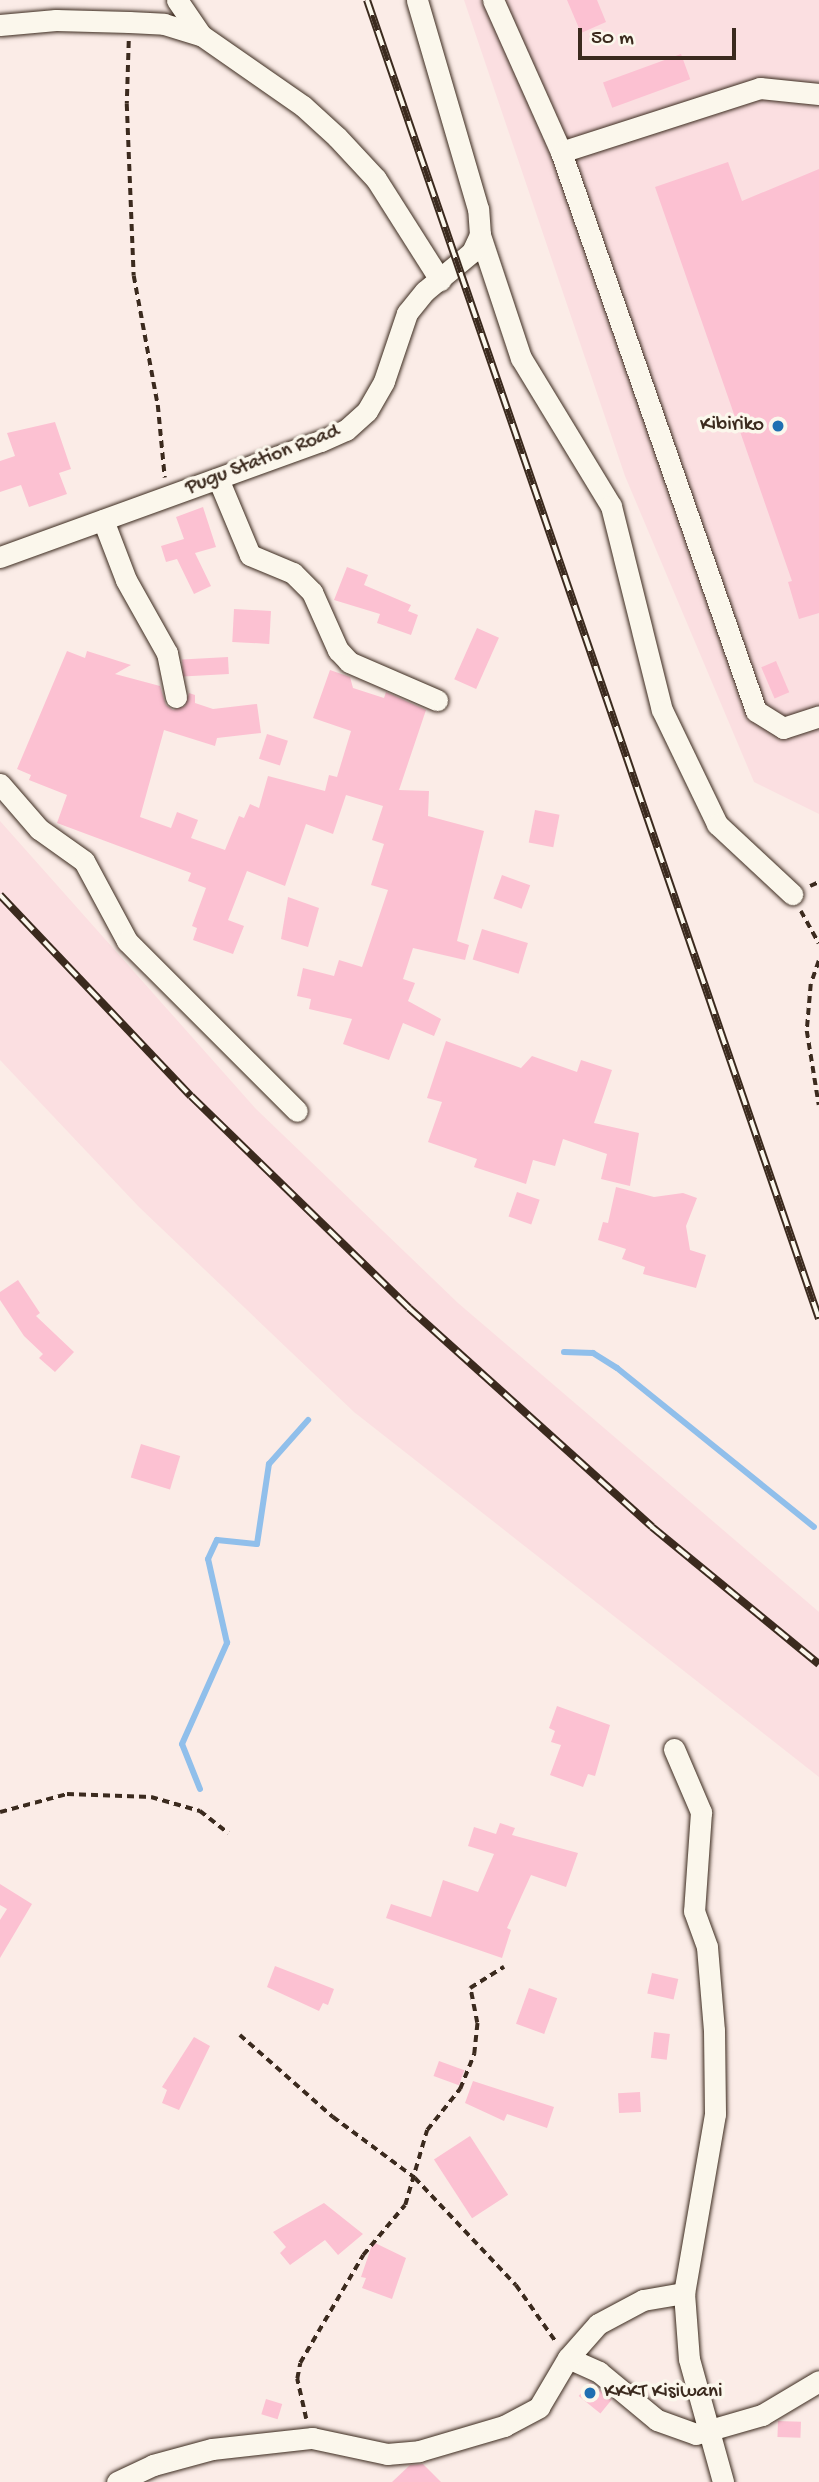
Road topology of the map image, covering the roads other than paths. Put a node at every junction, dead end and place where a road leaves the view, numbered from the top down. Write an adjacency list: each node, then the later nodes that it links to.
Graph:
1 (177, 0): 5 (street)
2 (417, 0): 8 (street)
3 (493, 0): 7 (street)
4 (0, 24): 5 (street)
5 (201, 35): 9 (street)
6 (819, 94): 7 (street)
7 (561, 152): 15 (street)
8 (480, 235): 9 (street, Pugu Station Road); 17 (street)
9 (440, 280): 10 (street, Pugu Station Road)
10 (219, 481): 11 (street, Pugu Station Road); 14 (street)
11 (103, 520): 12 (street, Pugu Station Road); 13 (street)
12 (0, 557)
13 (176, 697)
14 (437, 700)
15 (819, 716)
16 (0, 783): 18 (street)
17 (792, 894)
18 (297, 1111)
19 (674, 1749): 20 (street)
20 (684, 2293): 21 (street); 23 (street)
21 (568, 2358): 23 (street); 24 (street)
22 (819, 2381): 23 (street)
23 (710, 2433): 25 (street)
24 (117, 2482)
25 (723, 2482)

